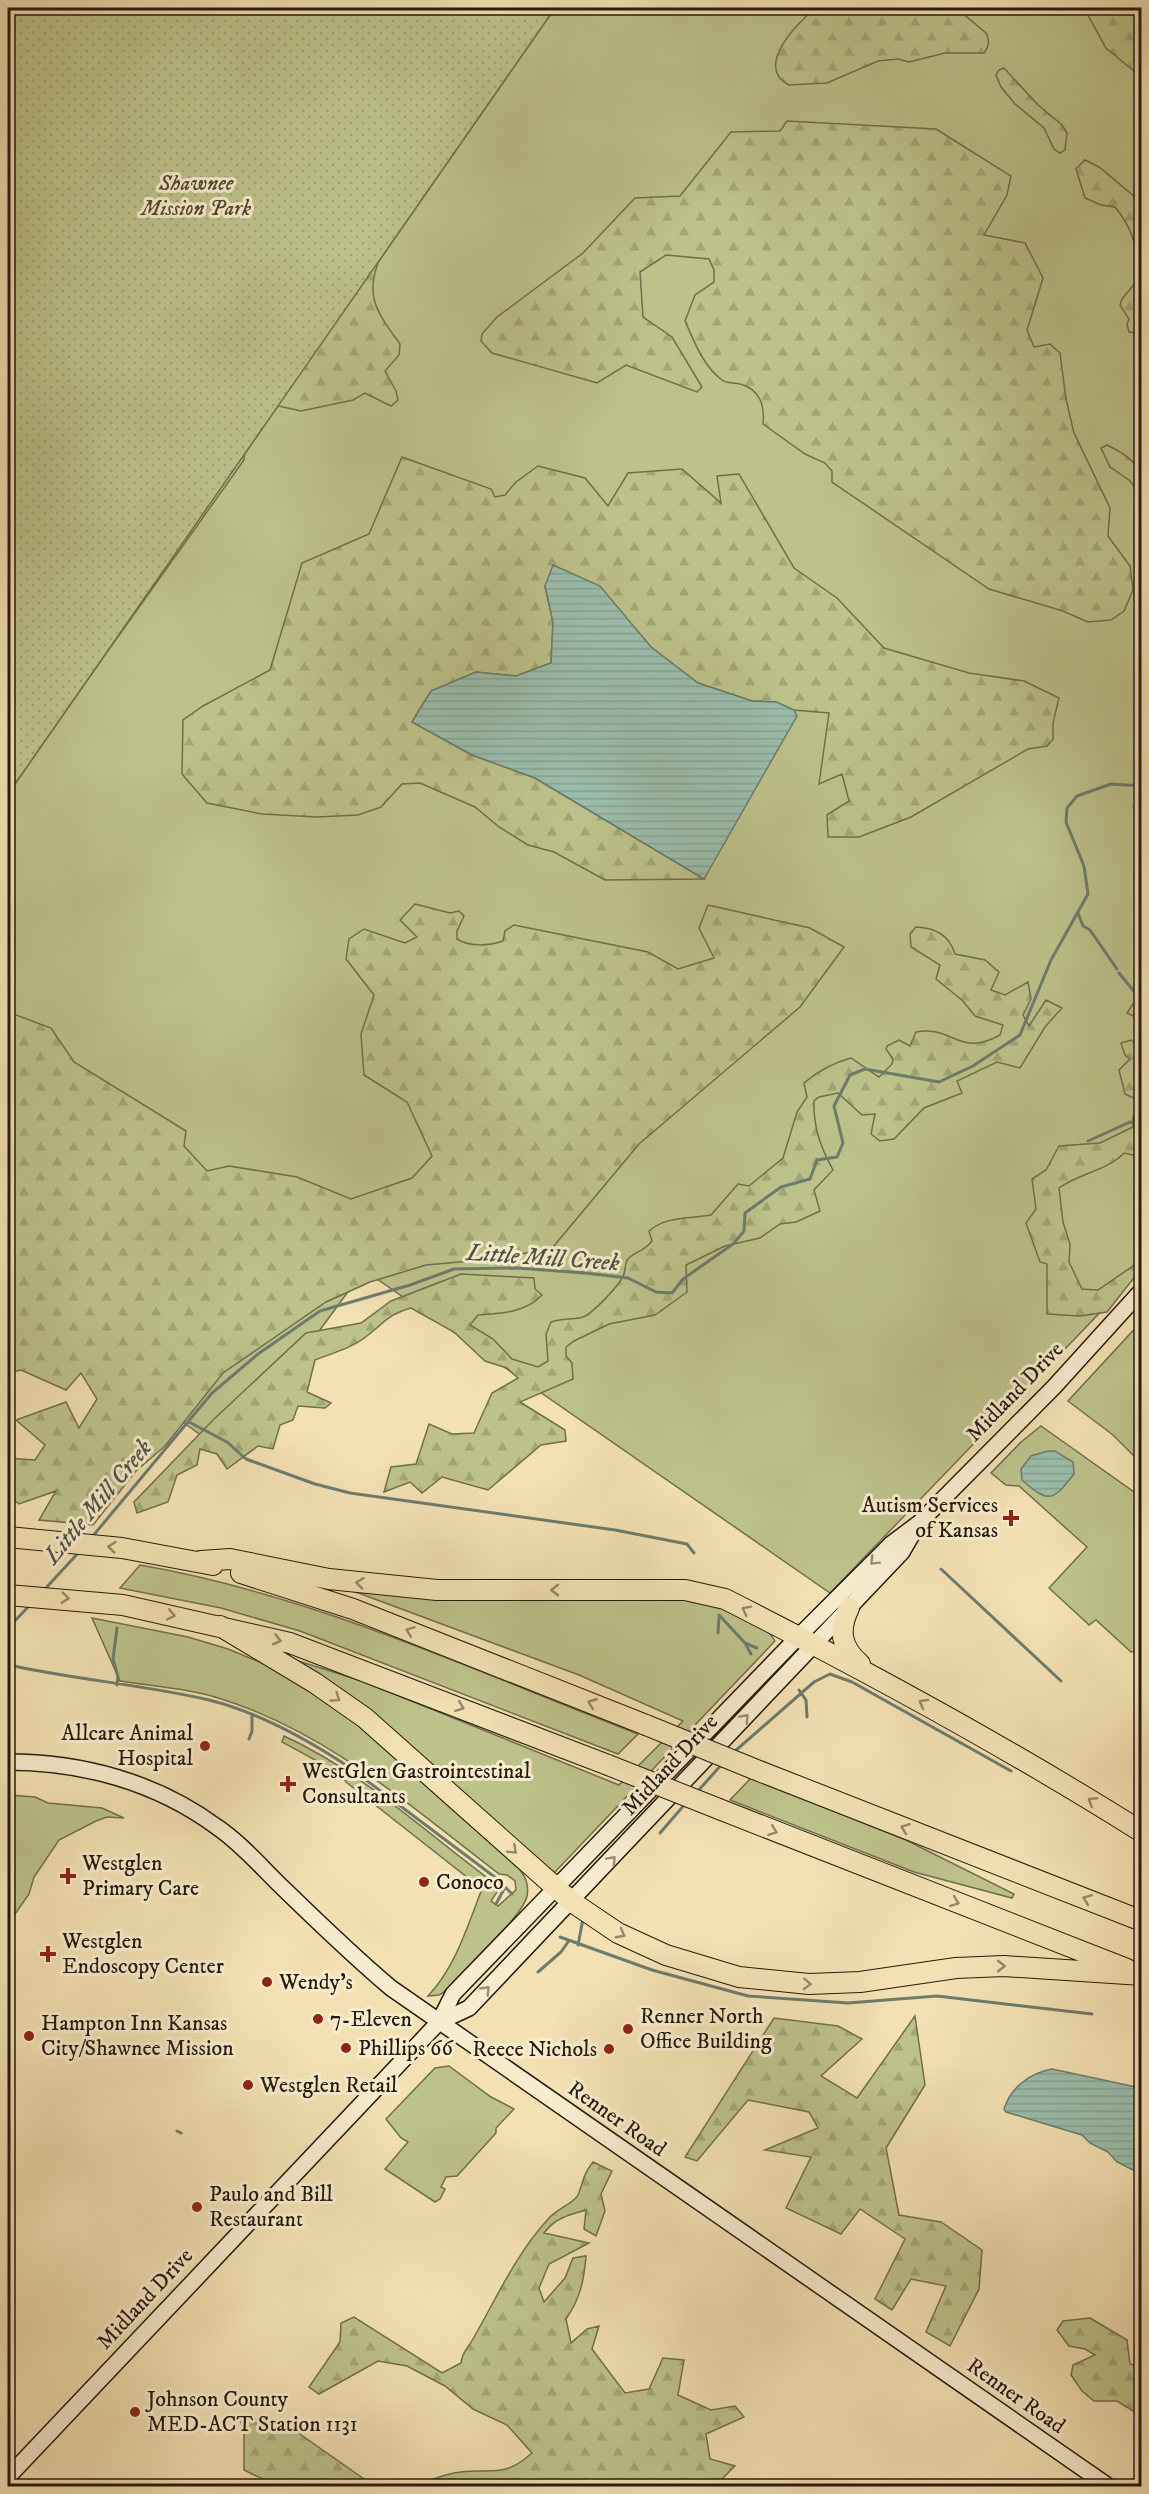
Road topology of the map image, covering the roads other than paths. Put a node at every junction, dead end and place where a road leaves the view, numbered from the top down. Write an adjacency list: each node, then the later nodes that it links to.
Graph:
1 (1142, 1290): 2 (main road, Midland Drive)
2 (919, 1523): 6 (main road, Midland Drive); 8 (main road, Midland Drive, one-way to 8)
3 (8, 1537): 4 (highway, one-way to 3)
4 (201, 1561): 8 (highway, one-way to 4); 14 (highway, one-way to 4, bridge)
5 (8, 1595): 7 (highway, one-way to 7)
6 (849, 1608): 8 (main road, Midland Drive); 9 (highway)
7 (220, 1626): 12 (highway, one-way to 12); 15 (highway, one-way to 15, bridge)
8 (805, 1642): 9 (highway); 12 (main road, Midland Drive); 13 (main road, Midland Drive, one-way to 8)
9 (868, 1673): 11 (highway, one-way to 9)
10 (8, 1762): 16 (main road, Renner Road)
11 (1142, 1832)
12 (555, 1888): 13 (highway); 16 (main road, Midland Drive)
13 (572, 1902): 15 (highway, one-way to 15); 16 (main road, Midland Drive, one-way to 13)
14 (1142, 1921)
15 (1142, 1975)
16 (439, 2022): 17 (main road, Midland Drive); 18 (main road, Renner Road)
17 (8, 2476)
18 (1108, 2487)

